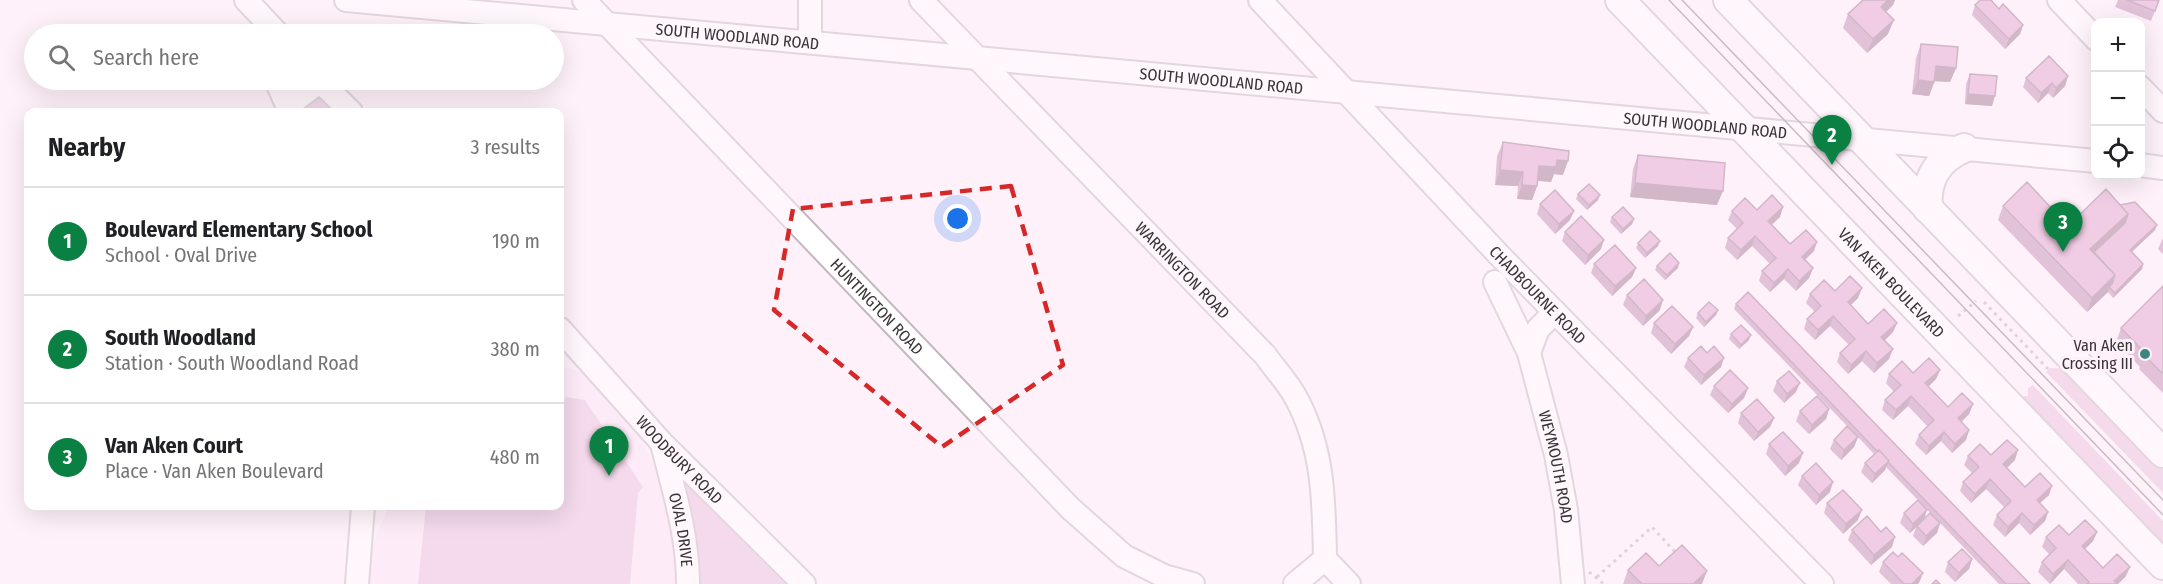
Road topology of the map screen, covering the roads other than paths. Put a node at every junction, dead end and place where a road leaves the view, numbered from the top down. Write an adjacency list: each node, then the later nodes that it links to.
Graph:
1 (244, 0): 11 (street); 12 (street)
2 (346, 0): 10 (street, SOUTH WOODLAND ROAD)
3 (584, 0): 10 (street, HUNTINGTON ROAD)
4 (810, 0): 14 (street)
5 (921, 0): 15 (street, WARRINGTON ROAD)
6 (1260, 0): 19 (street, CHADBOURNE ROAD)
7 (1620, 0): 25 (main road, VAN AKEN BOULEVARD)
8 (1728, 0): 26 (main road)
9 (2059, 0): 13 (street)
10 (606, 23): 14 (street, SOUTH WOODLAND ROAD); 45 (street, HUNTINGTON ROAD)
11 (252, 24)
12 (268, 24)
13 (2091, 34)
14 (810, 42): 15 (street, SOUTH WOODLAND ROAD)
15 (979, 58): 19 (street, SOUTH WOODLAND ROAD); 39 (street, WARRINGTON ROAD)
16 (280, 90): 21 (street)
17 (309, 90): 22 (street)
18 (330, 90): 23 (street)
19 (1348, 91): 25 (street, SOUTH WOODLAND ROAD); 33 (street, CHADBOURNE ROAD)
20 (2145, 92): 24 (street)
21 (288, 108)
22 (289, 108)
23 (347, 108)
24 (2163, 111)
25 (1744, 128): 26 (street, SOUTH WOODLAND ROAD); 40 (main road, VAN AKEN BOULEVARD)
26 (1861, 138): 27 (street, SOUTH WOODLAND ROAD); 31 (main road)
27 (1964, 148): 28 (street, SOUTH WOODLAND ROAD); 31 (main road)
28 (2091, 161)
29 (2145, 166): 30 (street)
30 (2163, 168)
31 (1928, 209): 37 (main road)
32 (1495, 282): 35 (street, WEYMOUTH ROAD)
33 (1555, 312): 35 (street); 48 (street, CHADBOURNE ROAD)
34 (564, 338): 36 (street, WOODBURY ROAD)
35 (1529, 353): 41 (street, WEYMOUTH ROAD)
36 (662, 443): 43 (street, OVAL DRIVE); 44 (street, WOODBURY ROAD)
37 (2163, 453)
38 (366, 510): 42 (street)
39 (1324, 559): 46 (street); 47 (street)
40 (2163, 565)
41 (1580, 578)
42 (357, 584)
43 (688, 584)
44 (804, 584)
45 (1193, 584)
46 (1295, 584)
47 (1349, 584)
48 (1822, 584)

